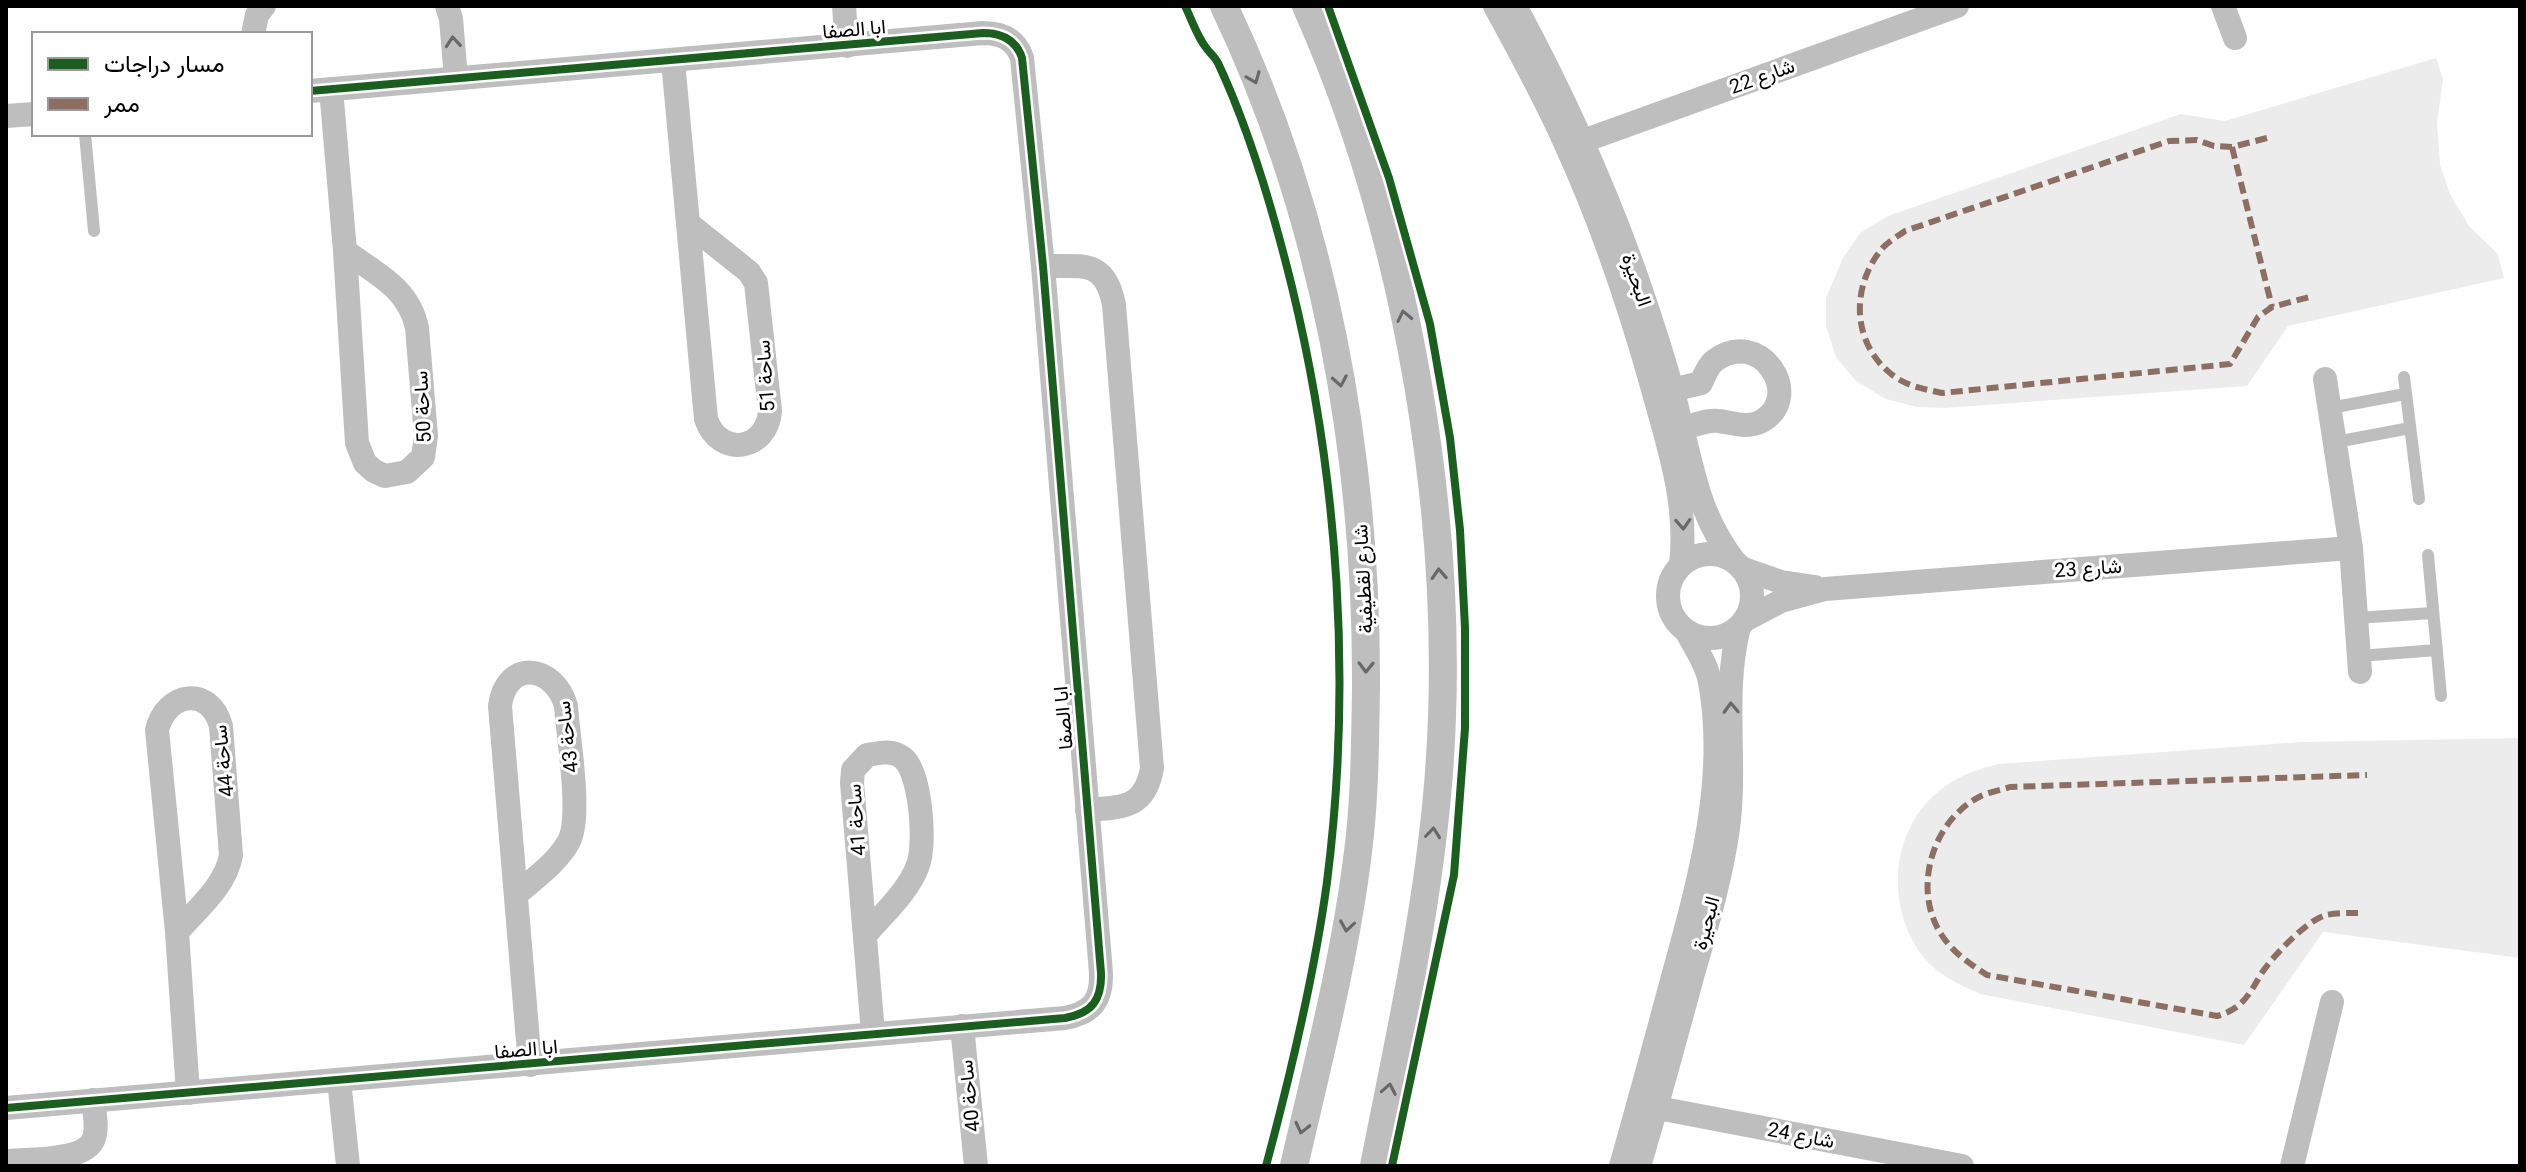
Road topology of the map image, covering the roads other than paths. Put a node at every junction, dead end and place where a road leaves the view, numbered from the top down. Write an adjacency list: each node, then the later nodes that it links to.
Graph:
1 (264, 6): 10 (street)
2 (447, 6): 14 (street, one-way to 2)
3 (844, 6): 12 (street)
4 (1224, 6): 62 (street, شارع لقطيفية, one-way to 62)
5 (1306, 6): 63 (street, one-way to 5)
6 (1495, 6): 19 (street, البحيرة)
7 (1515, 6): 19 (street, البحيرة)
8 (1957, 6): 19 (street, شارع 22)
9 (2223, 6): 11 (street)
10 (253, 32)
11 (2235, 38)
12 (847, 46): 13 (street, ابا الصفا); 23 (street, ابا الصفا)
13 (673, 61): 14 (street, ابا الصفا); 20 (street, ساحة 51)
14 (456, 78): 15 (street, ابا الصفا)
15 (320, 90): 22 (street, ساحة 50)
16 (32, 114): 17 (street)
17 (6, 116)
18 (85, 136): 21 (lane)
19 (1576, 143): 26 (street, البحيرة)
20 (689, 224): 20 (street, ساحة 51)
21 (94, 231)
22 (345, 251): 22 (street, ساحة 50)
23 (1043, 266): 45 (street, ابا الصفا); 45 (street)
24 (2404, 377): 27 (lane)
25 (2325, 379): 28 (street)
26 (1665, 387): 29 (street, البحيرة); 29 (street); 35 (street, البحيرة, one-way to 35)
27 (2405, 394): 28 (lane); 30 (lane)
28 (2330, 408): 31 (street)
29 (1683, 428): 36 (street, البحيرة)
30 (2410, 428): 31 (lane); 32 (lane)
31 (2336, 442): 33 (street)
32 (2419, 499)
33 (2351, 548): 37 (street, شارع 23); 39 (street)
34 (2428, 555): 38 (lane)
35 (1681, 565): 36 (street); 41 (street)
36 (1738, 565): 37 (street, شارع 23); 40 (street)
37 (1825, 589): 40 (street, شارع 23)
38 (2433, 613): 39 (lane); 42 (lane)
39 (2356, 618): 43 (street)
40 (1742, 624): 41 (street); 46 (street, البحيرة, one-way to 40)
41 (1687, 632): 46 (street, البحيرة)
42 (2437, 650): 43 (lane); 44 (lane)
43 (2360, 664)
44 (2441, 696)
45 (1087, 810): 51 (street, ابا الصفا)
46 (1719, 828): 57 (street, البحيرة)
47 (518, 893): 47 (street, ساحة 43); 53 (street, ساحة 43)
48 (177, 932): 48 (street, ساحة 44); 55 (street, ساحة 44)
49 (866, 934): 49 (street, ساحة 41); 52 (street, ساحة 41)
50 (2332, 1002): 67 (street)
51 (962, 1026): 52 (street, ابا الصفا); 61 (street, ساحة 40)
52 (873, 1033): 53 (street, ابا الصفا)
53 (530, 1065): 54 (street, ابا الصفا)
54 (339, 1080): 55 (street, ابا الصفا); 60 (street)
55 (188, 1093): 56 (street, ابا الصفا)
56 (93, 1100): 58 (street, ابا الصفا); 59 (street)
57 (1648, 1106): 64 (street, البحيرة); 65 (street, البحيرة); 66 (street, شارع 24)
58 (6, 1108)
59 (6, 1161)
60 (348, 1166)
61 (976, 1166)
62 (1294, 1166)
63 (1374, 1166)
64 (1621, 1166)
65 (1639, 1166)
66 (1962, 1166)
67 (2292, 1166)

